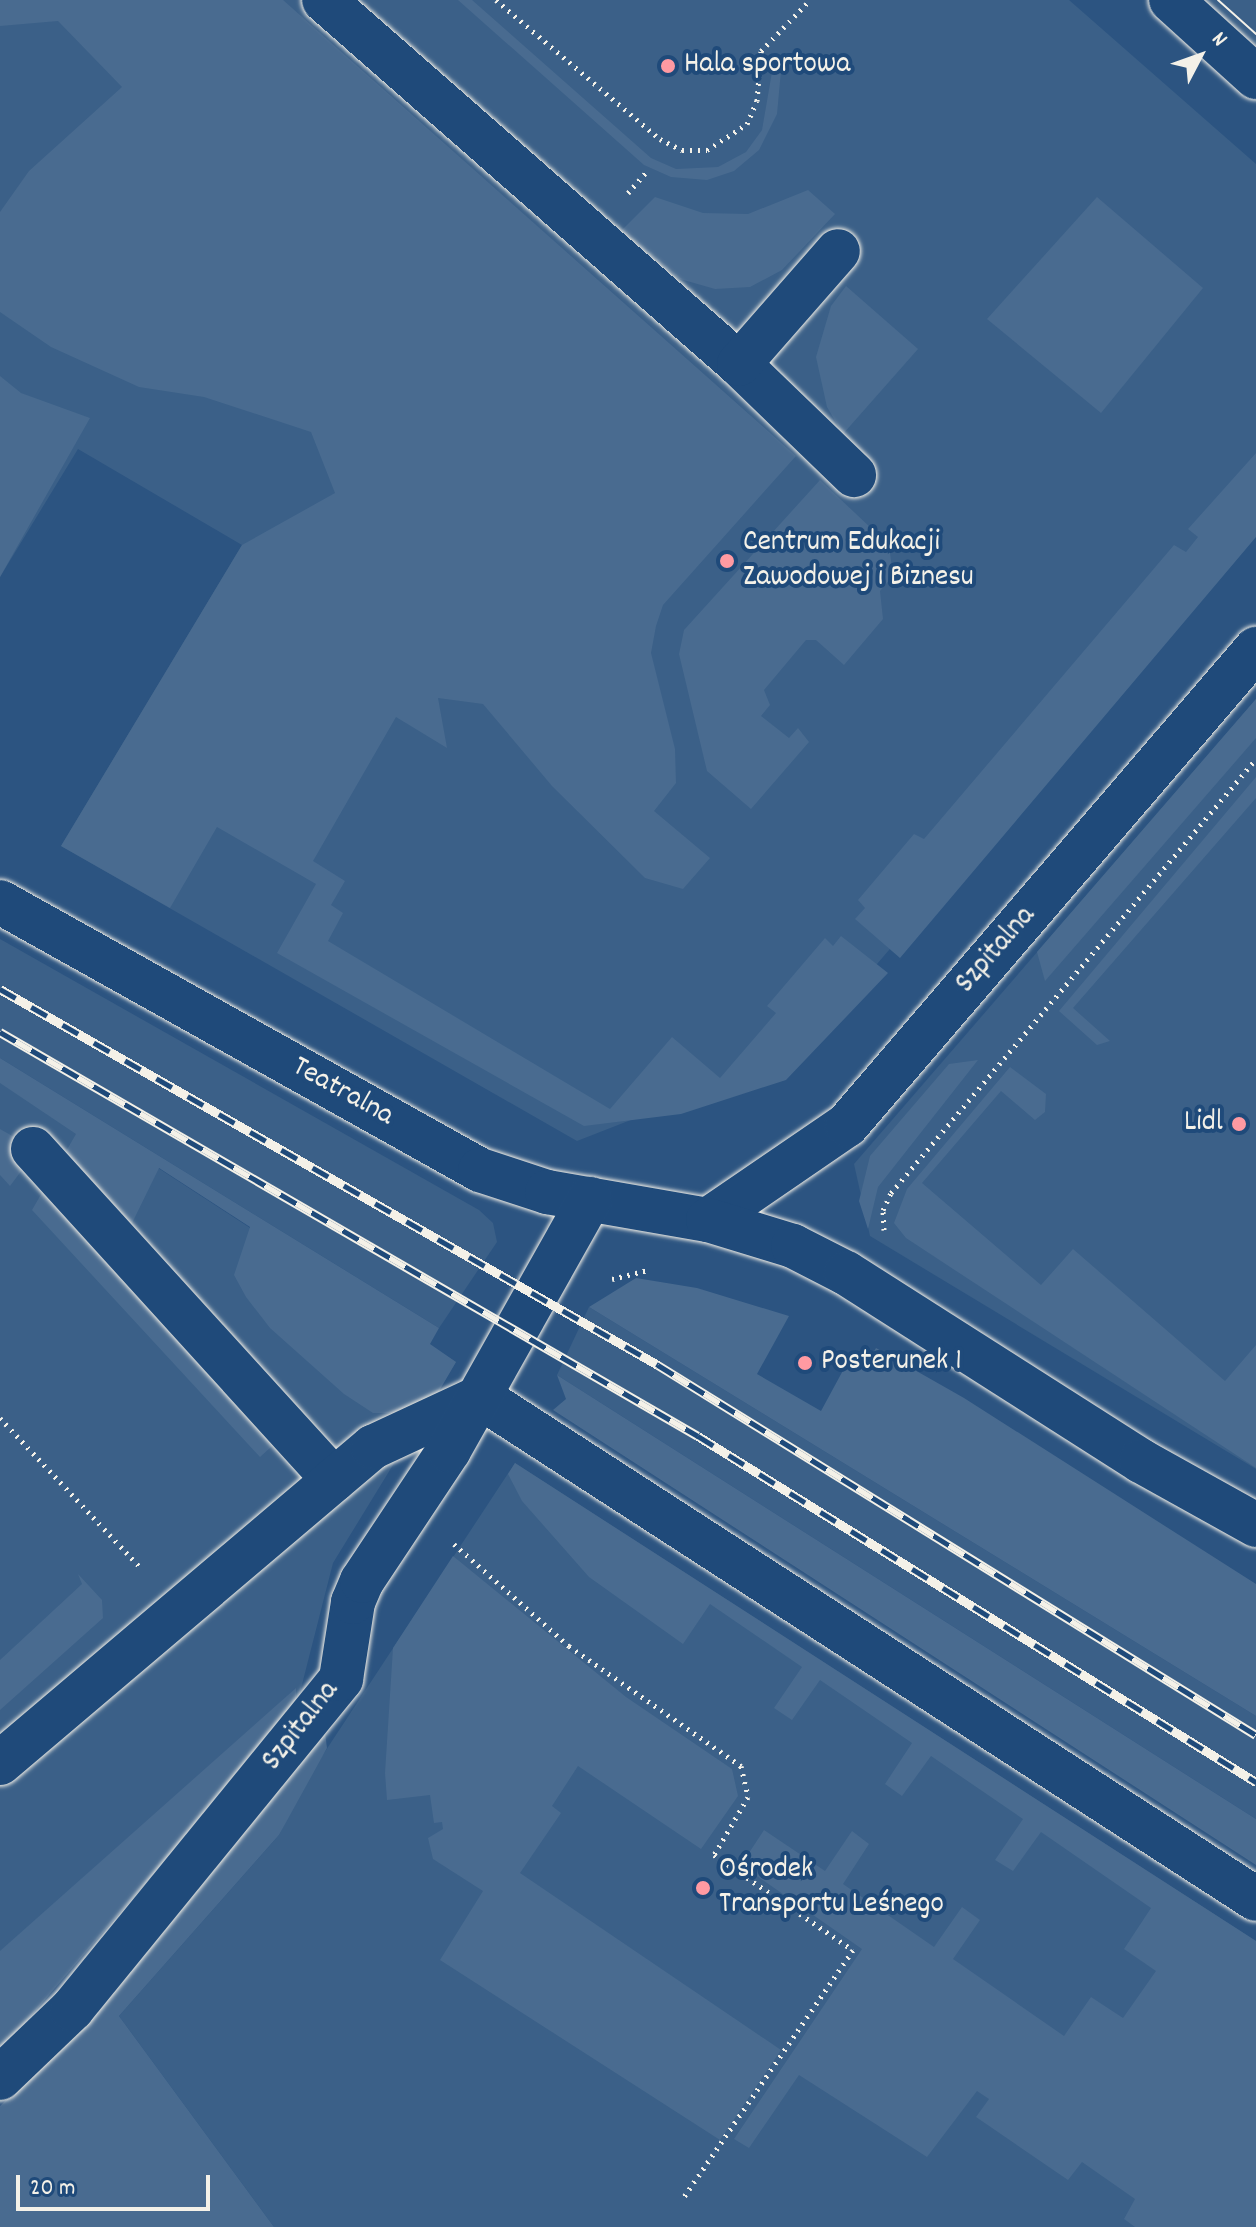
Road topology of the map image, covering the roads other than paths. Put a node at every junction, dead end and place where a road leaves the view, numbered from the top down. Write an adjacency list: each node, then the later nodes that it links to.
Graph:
1 (324, 0): 5 (street)
2 (1171, 0): 3 (street)
3 (1256, 77)
4 (838, 251): 5 (street)
5 (739, 364): 6 (street)
6 (854, 475)
7 (1256, 649): 11 (street, Szpitalna)
8 (0, 902): 10 (street, Teatralna)
9 (33, 1149): 14 (street)
10 (590, 1199): 11 (street, Teatralna); 12 (street, Szpitalna)
11 (708, 1220): 13 (street, Teatralna)
12 (480, 1397): 14 (street); 18 (street); 19 (street, Szpitalna)
13 (1141, 1461): 15 (street); 16 (street)
14 (334, 1480): 17 (street)
15 (1256, 1525)
16 (1256, 1548)
17 (0, 1763)
18 (1256, 1899)
19 (0, 2078)

